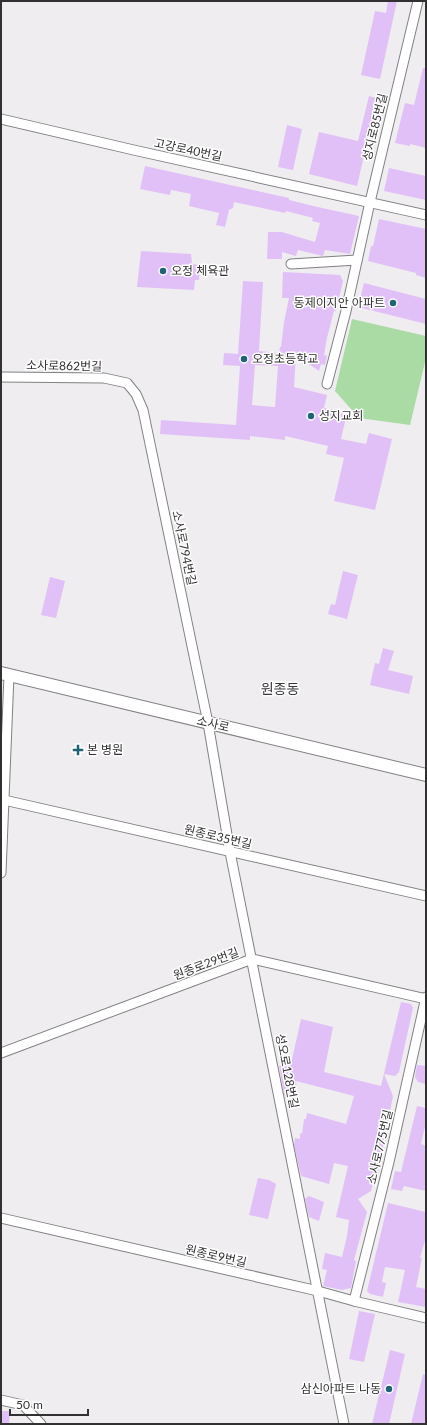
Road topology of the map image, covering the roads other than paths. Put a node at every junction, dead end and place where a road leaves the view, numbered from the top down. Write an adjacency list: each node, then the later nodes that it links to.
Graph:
1 (418, 1): 3 (street, 성지로85번길)
2 (1, 119): 3 (street, 고강로40번길)
3 (370, 202): 4 (street, 고강로40번길); 5 (street, 성지로85번길)
4 (426, 215)
5 (357, 260): 6 (street); 9 (street, 성지로85번길)
6 (291, 264)
7 (1, 377): 8 (street, 소사로862번길)
8 (127, 383): 11 (street, 소사로794번길)
9 (327, 384)
10 (5, 674): 11 (street, 소사로); 13 (street)
11 (208, 723): 12 (street, 소사로); 14 (street, 성오로128번길)
12 (426, 775)
13 (4, 800): 14 (street, 원종로35번길); 15 (street)
14 (230, 852): 16 (street, 원종로35번길); 17 (street, 성오로128번길)
15 (1, 873)
16 (426, 896)
17 (252, 959): 18 (street, 원종로29번길); 19 (street, 원종로29번길); 21 (street, 성오로128번길)
18 (426, 999): 22 (street, 소사로775번길)
19 (1, 1053)
20 (1, 1218): 21 (street, 원종로9번길)
21 (318, 1291): 22 (street, 원종로9번길); 26 (street, 성오로128번길)
22 (354, 1301): 23 (street, 원종로9번길)
23 (426, 1318)
24 (1, 1400): 25 (street)
25 (40, 1424)
26 (344, 1424)

